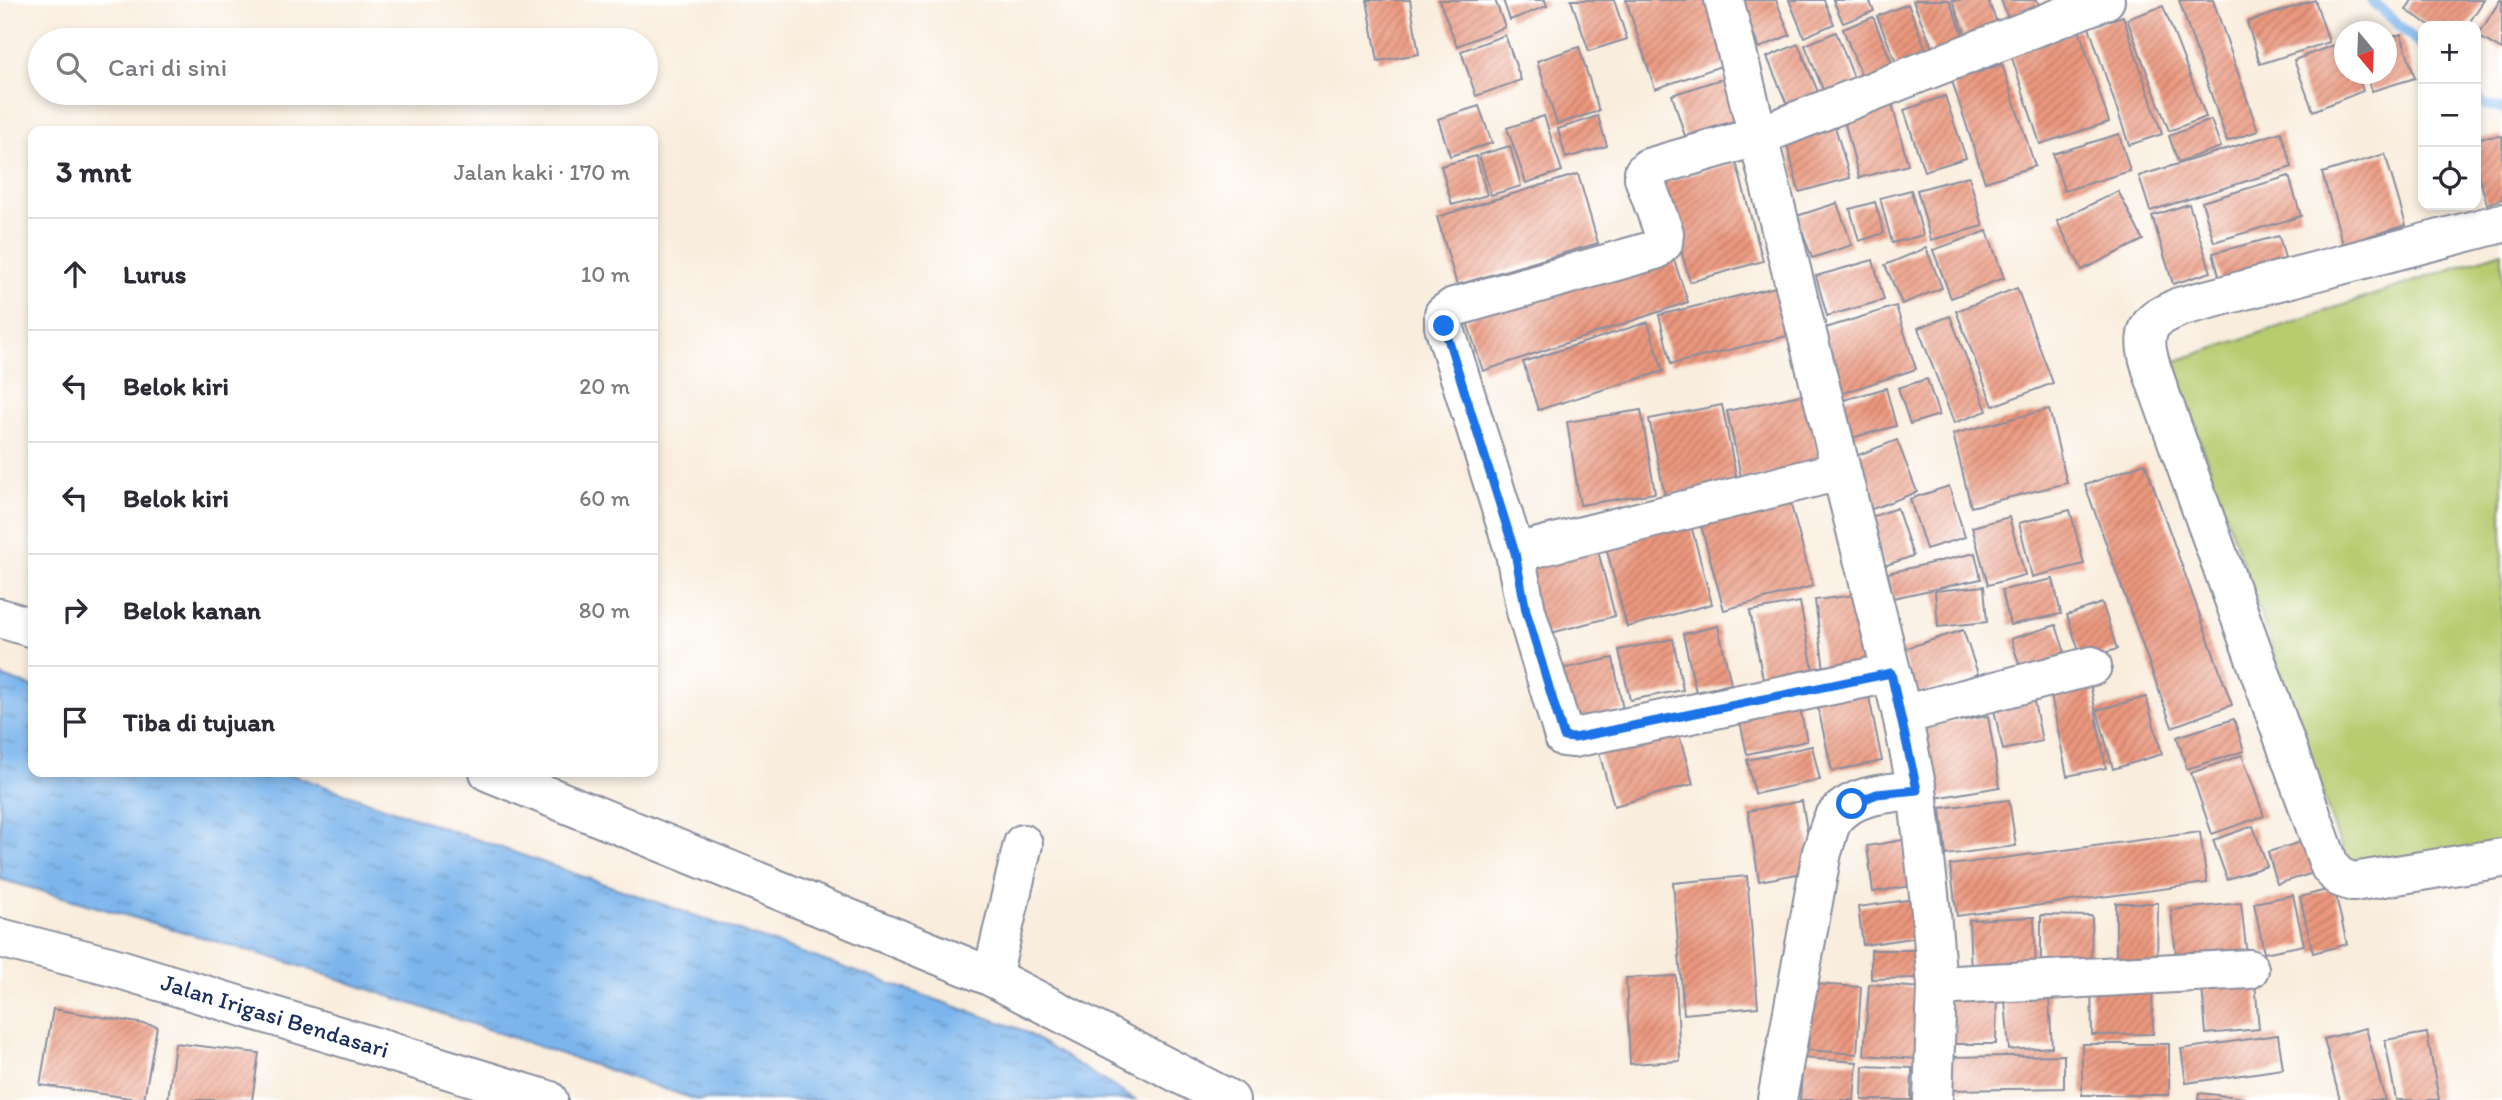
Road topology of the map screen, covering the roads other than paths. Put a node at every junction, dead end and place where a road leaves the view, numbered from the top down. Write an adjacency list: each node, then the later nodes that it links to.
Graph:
1 (1724, 0): 3 (street)
2 (2105, 0): 3 (street)
3 (1759, 136): 5 (street); 6 (street)
4 (2502, 223): 15 (street)
5 (1840, 471): 6 (street); 10 (street)
6 (1515, 553): 10 (street)
7 (0, 618): 8 (street)
8 (28, 626)
9 (2092, 666): 11 (street)
10 (1891, 673): 11 (street)
11 (1902, 715): 13 (street)
12 (501, 777): 18 (street)
13 (1917, 790): 19 (street); 22 (street)
14 (1023, 844): 18 (street)
15 (2502, 858)
16 (0, 938): 20 (street, Jalan Irigasi Bendasari)
17 (2249, 969): 19 (street)
18 (992, 977): 21 (street)
19 (1937, 986): 23 (street)
20 (548, 1100)
21 (1230, 1100)
22 (1777, 1100)
23 (1933, 1100)

